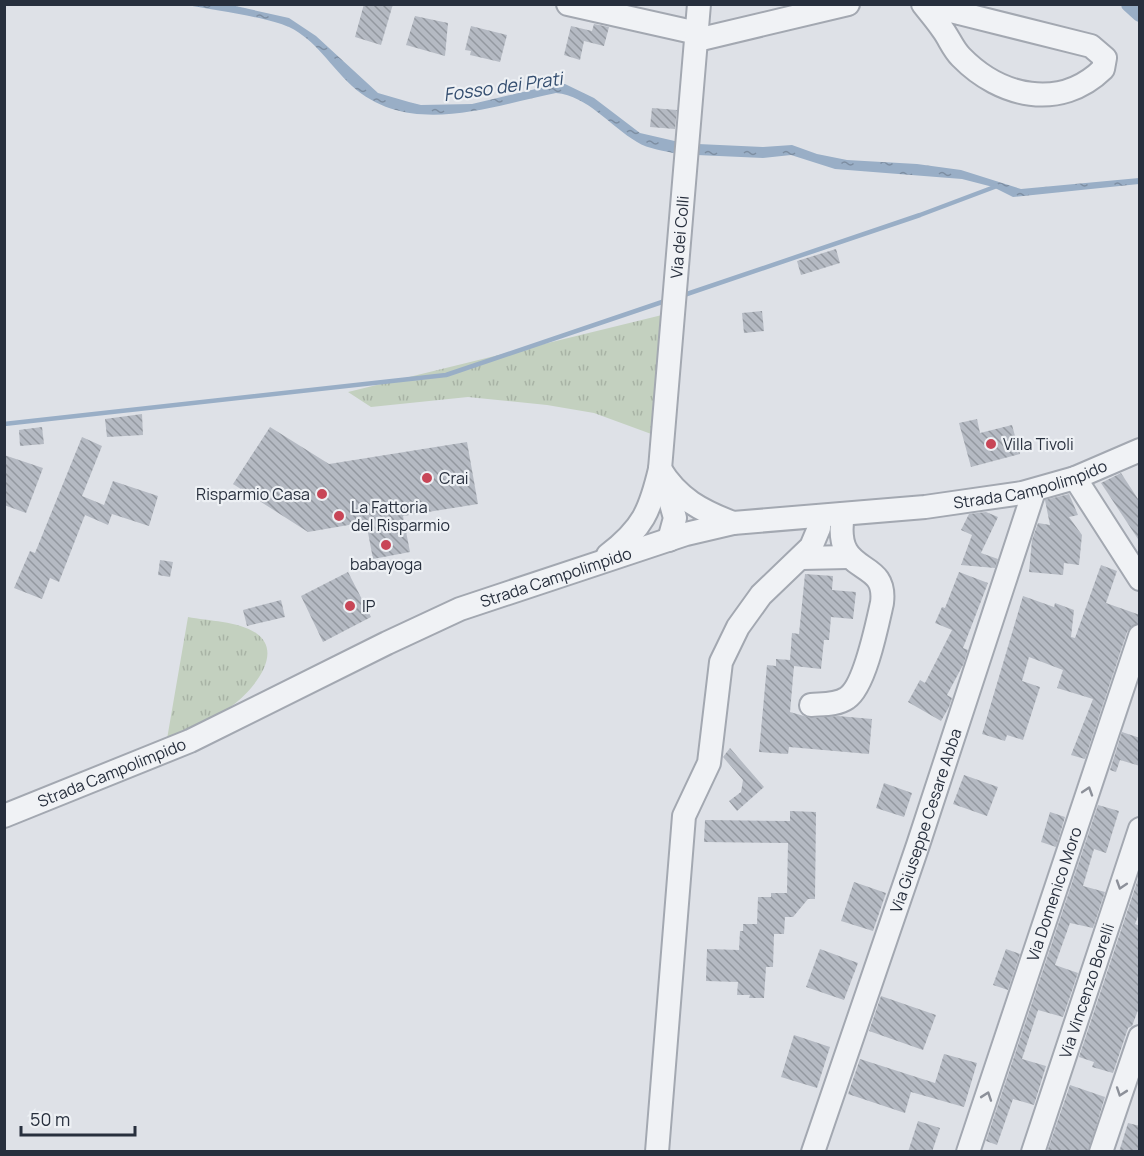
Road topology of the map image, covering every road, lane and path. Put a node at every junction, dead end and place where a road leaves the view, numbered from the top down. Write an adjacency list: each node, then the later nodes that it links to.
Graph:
1 (568, 4): 5 (street)
2 (699, 4): 5 (street, Via dei Colli)
3 (848, 4): 5 (street)
4 (923, 4): 4 (street)
5 (697, 36): 7 (street, Via dei Colli)
6 (1140, 450): 8 (street, Strada Campolimpido)
7 (660, 469): 12 (street); 13 (street, Via dei Colli); 16 (street, Via dei Colli)
8 (1075, 478): 9 (street, Strada Campolimpido); 17 (street)
9 (1034, 490): 10 (street, Strada Campolimpido); 24 (street, Via Giuseppe Cesare Abba)
10 (843, 514): 11 (street, Strada Campolimpido); 14 (street)
11 (819, 517): 12 (street, Strada Campolimpido); 15 (street)
12 (733, 523): 13 (street, Strada Campolimpido)
13 (669, 540): 16 (street, Strada Campolimpido)
14 (848, 557): 15 (street); 19 (street)
15 (802, 558): 23 (street)
16 (597, 563): 20 (street, Strada Campolimpido)
17 (1140, 579)
18 (1140, 636): 25 (street, Via Domenico Moro, one-way to 18)
19 (811, 705)
20 (4, 816)
21 (1140, 829): 26 (street, Via Vincenzo Borelli, one-way to 26)
22 (1140, 1037): 27 (street, one-way to 27)
23 (657, 1152)
24 (813, 1152)
25 (968, 1152)
26 (1033, 1152)
27 (1101, 1152)

